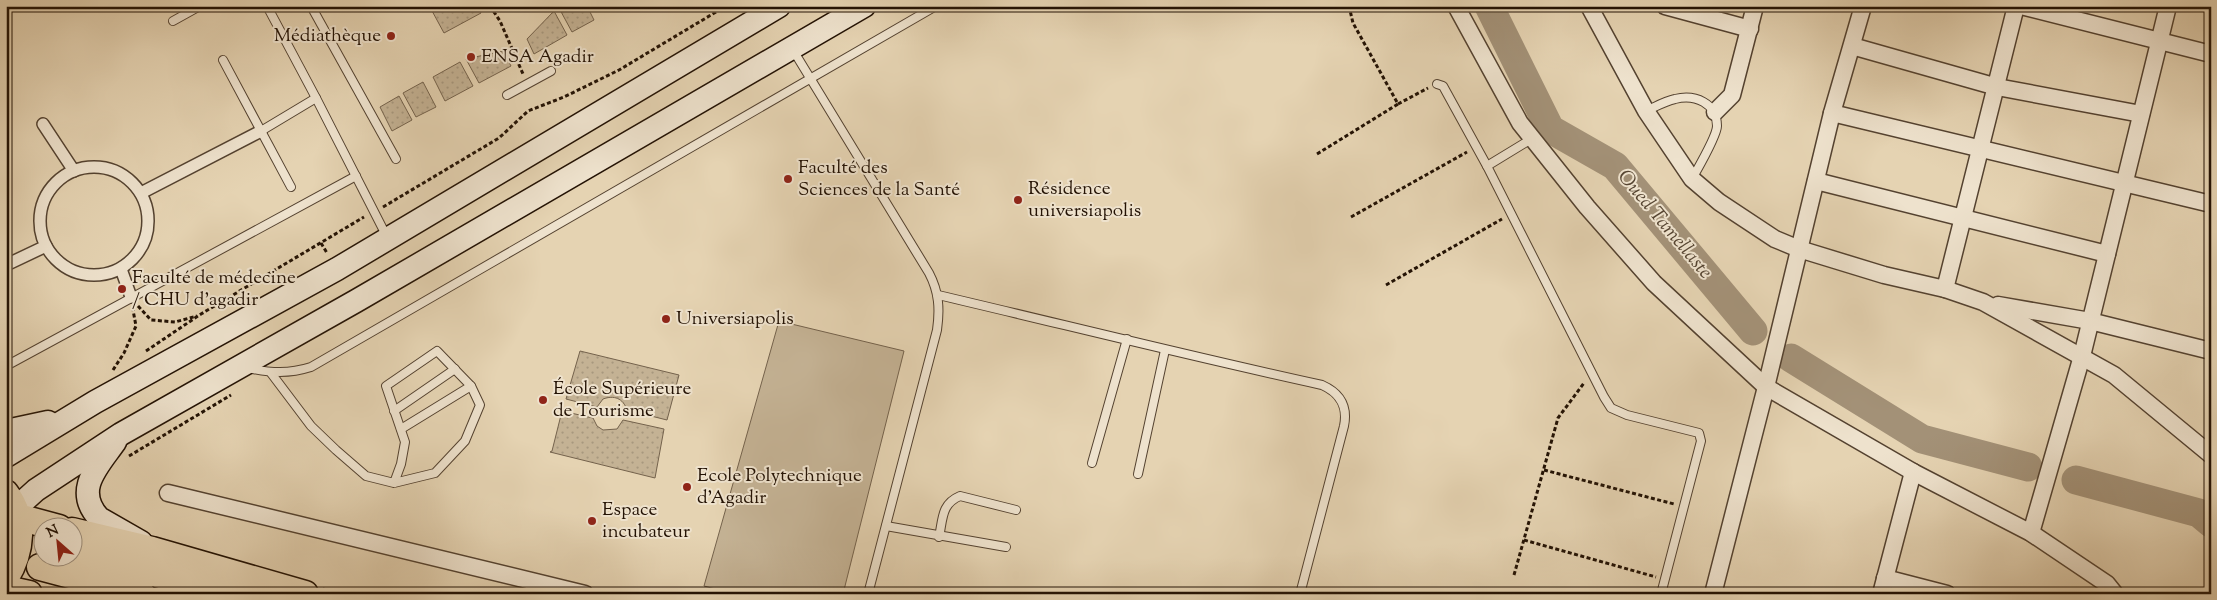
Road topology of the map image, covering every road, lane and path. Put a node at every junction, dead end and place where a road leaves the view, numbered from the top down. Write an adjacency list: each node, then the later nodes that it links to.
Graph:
1 (200, 6): 17 (lane)
2 (266, 6): 30 (lane)
3 (311, 6): 42 (lane)
4 (490, 6): 26 (path)
5 (779, 6): 55 (main road)
6 (864, 6): 21 (main road)
7 (936, 6): 25 (lane)
8 (1349, 6): 31 (path)
9 (1456, 6): 38 (street)
10 (1589, 6): 32 (street)
11 (1665, 6): 18 (street)
12 (1755, 6): 18 (street)
13 (1863, 6): 20 (street)
14 (2016, 6): 28 (street)
15 (2021, 6): 19 (street)
16 (2168, 6): 19 (street)
17 (173, 21)
18 (1750, 29): 33 (street)
19 (2160, 40): 22 (street); 35 (street)
20 (1852, 46): 28 (street); 34 (street)
21 (792, 48): 25 (lane); 73 (main road)
22 (2211, 54)
23 (223, 60): 37 (lane)
24 (551, 71): 26 (lane)
25 (810, 79): 63 (lane); 76 (lane)
26 (527, 84): 29 (lane)
27 (1437, 84): 31 (path); 39 (lane)
28 (1997, 87): 35 (street); 40 (street)
29 (507, 95)
30 (316, 98): 37 (lane); 45 (lane)
31 (1398, 104): 41 (path)
32 (1646, 111): 33 (lane); 46 (street)
33 (1715, 112): 46 (lane)
34 (1832, 113): 40 (street); 47 (street)
35 (2141, 114): 48 (street)
36 (43, 124): 44 (street)
37 (261, 131): 49 (lane); 50 (street)
38 (1532, 138): 43 (lane); 79 (street)
39 (1476, 147): 43 (lane); 53 (path)
40 (1981, 150): 48 (street); 54 (street)
41 (1317, 154)
42 (396, 160)
43 (1487, 166): 52 (lane)
44 (74, 171): 50 (street); 56 (street)
45 (356, 176): 55 (lane); 64 (lane)
46 (1692, 178): 57 (street)
47 (1816, 181): 54 (street); 57 (street)
48 (2124, 183): 51 (street); 58 (street)
49 (291, 186)
50 (141, 193): 60 (street)
51 (2211, 204)
52 (1512, 214): 61 (path); 75 (lane)
53 (1351, 217)
54 (1963, 218): 58 (street); 62 (street)
55 (387, 238): 80 (main road)
56 (46, 246): 59 (street); 60 (street)
57 (1799, 250): 62 (street); 79 (street)
58 (2107, 254): 67 (street)
59 (6, 265)
60 (121, 269): 64 (street)
61 (1386, 284)
62 (1945, 289): 65 (street)
63 (938, 295): 68 (lane); 97 (lane)
64 (131, 297): 66 (path); 72 (lane); 77 (path)
65 (1983, 302): 67 (street); 71 (street)
66 (201, 314)
67 (2090, 321): 70 (street); 71 (street)
68 (1127, 339): 69 (lane); 87 (lane)
69 (1165, 350): 90 (lane); 117 (lane)
70 (2211, 351)
71 (2082, 356): 85 (street); 99 (street)
72 (6, 366)
73 (242, 367): 76 (lane); 84 (main road)
74 (455, 369): 78 (lane); 81 (lane); 81 (lane)
75 (1592, 372): 88 (path); 94 (lane)
76 (272, 373): 91 (lane)
77 (110, 374)
78 (471, 386): 82 (lane); 91 (lane)
79 (1766, 388): 89 (street); 119 (street)
80 (95, 402): 83 (main road); 86 (main road)
81 (394, 410): 82 (lane)
82 (401, 429): 91 (lane)
83 (6, 432)
84 (121, 434): 93 (main road); 103 (main road)
85 (2211, 455)
86 (6, 456)
87 (1092, 463)
88 (1544, 470): 94 (path); 101 (path)
89 (1913, 472): 99 (street); 109 (street)
90 (1138, 474)
91 (394, 483)
92 (168, 493): 115 (street)
93 (13, 506): 96 (highway); 107 (main road)
94 (1684, 507): 108 (lane)
95 (1016, 510): 100 (lane)
96 (38, 518)
97 (886, 526): 100 (lane); 116 (lane)
98 (82, 533): 103 (highway)
99 (2031, 533): 121 (street)
100 (939, 537): 102 (lane)
101 (1524, 540): 106 (path); 108 (path)
102 (1006, 547)
103 (152, 550): 114 (highway)
104 (82, 555): 113 (highway)
105 (44, 568): 112 (highway)
106 (1514, 575)
107 (6, 578)
108 (1665, 579): 118 (lane)
109 (1883, 586): 120 (street)
110 (6, 589): 111 (highway)
111 (29, 594)
112 (142, 594)
113 (233, 594)
114 (305, 594)
115 (586, 594)
116 (868, 594)
117 (1300, 594)
118 (1661, 594)
119 (1713, 594)
120 (1947, 594)
121 (2115, 594)

